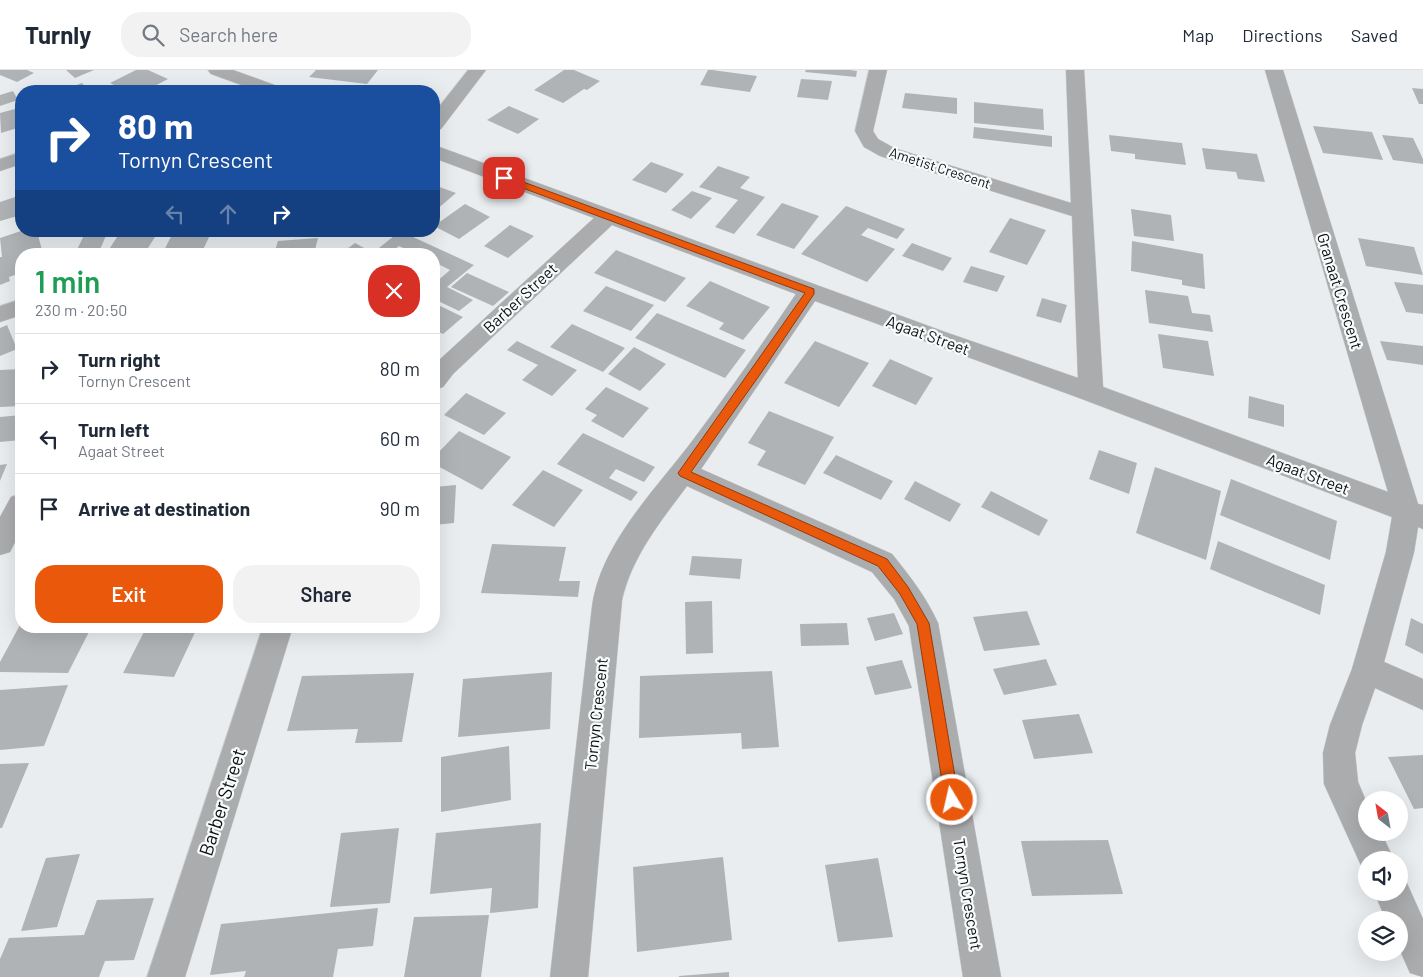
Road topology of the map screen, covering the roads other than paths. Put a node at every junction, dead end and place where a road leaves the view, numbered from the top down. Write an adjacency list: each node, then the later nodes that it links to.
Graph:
1 (217, 70): 6 (street)
2 (477, 70): 9 (street)
3 (878, 70): 13 (street, Ametist Crescent)
4 (1075, 70): 13 (street)
5 (1274, 70): 21 (street, Granaat Crescent)
6 (251, 75): 7 (street); 8 (street)
7 (228, 85)
8 (265, 85)
9 (440, 117)
10 (440, 154): 14 (street, Agaat Street)
11 (15, 160): 12 (street)
12 (0, 165)
13 (1083, 213): 19 (street)
14 (608, 217): 15 (street, Agaat Street); 18 (street, Barber Street)
15 (810, 292): 19 (street, Agaat Street); 20 (street, Tornyn Crescent)
16 (15, 309): 17 (street)
17 (0, 314)
18 (440, 368)
19 (1092, 392): 21 (street, Agaat Street)
20 (684, 473): 31 (street, Tornyn Crescent); 32 (street, Tornyn Crescent)
21 (1415, 514): 25 (street)
22 (15, 515): 23 (street)
23 (0, 542)
24 (276, 633): 30 (street, Barber Street)
25 (1367, 669): 26 (street); 27 (street)
26 (1423, 694)
27 (1372, 851)
28 (1396, 901): 29 (street)
29 (1423, 960)
30 (166, 977)
31 (569, 977)
32 (982, 977)

